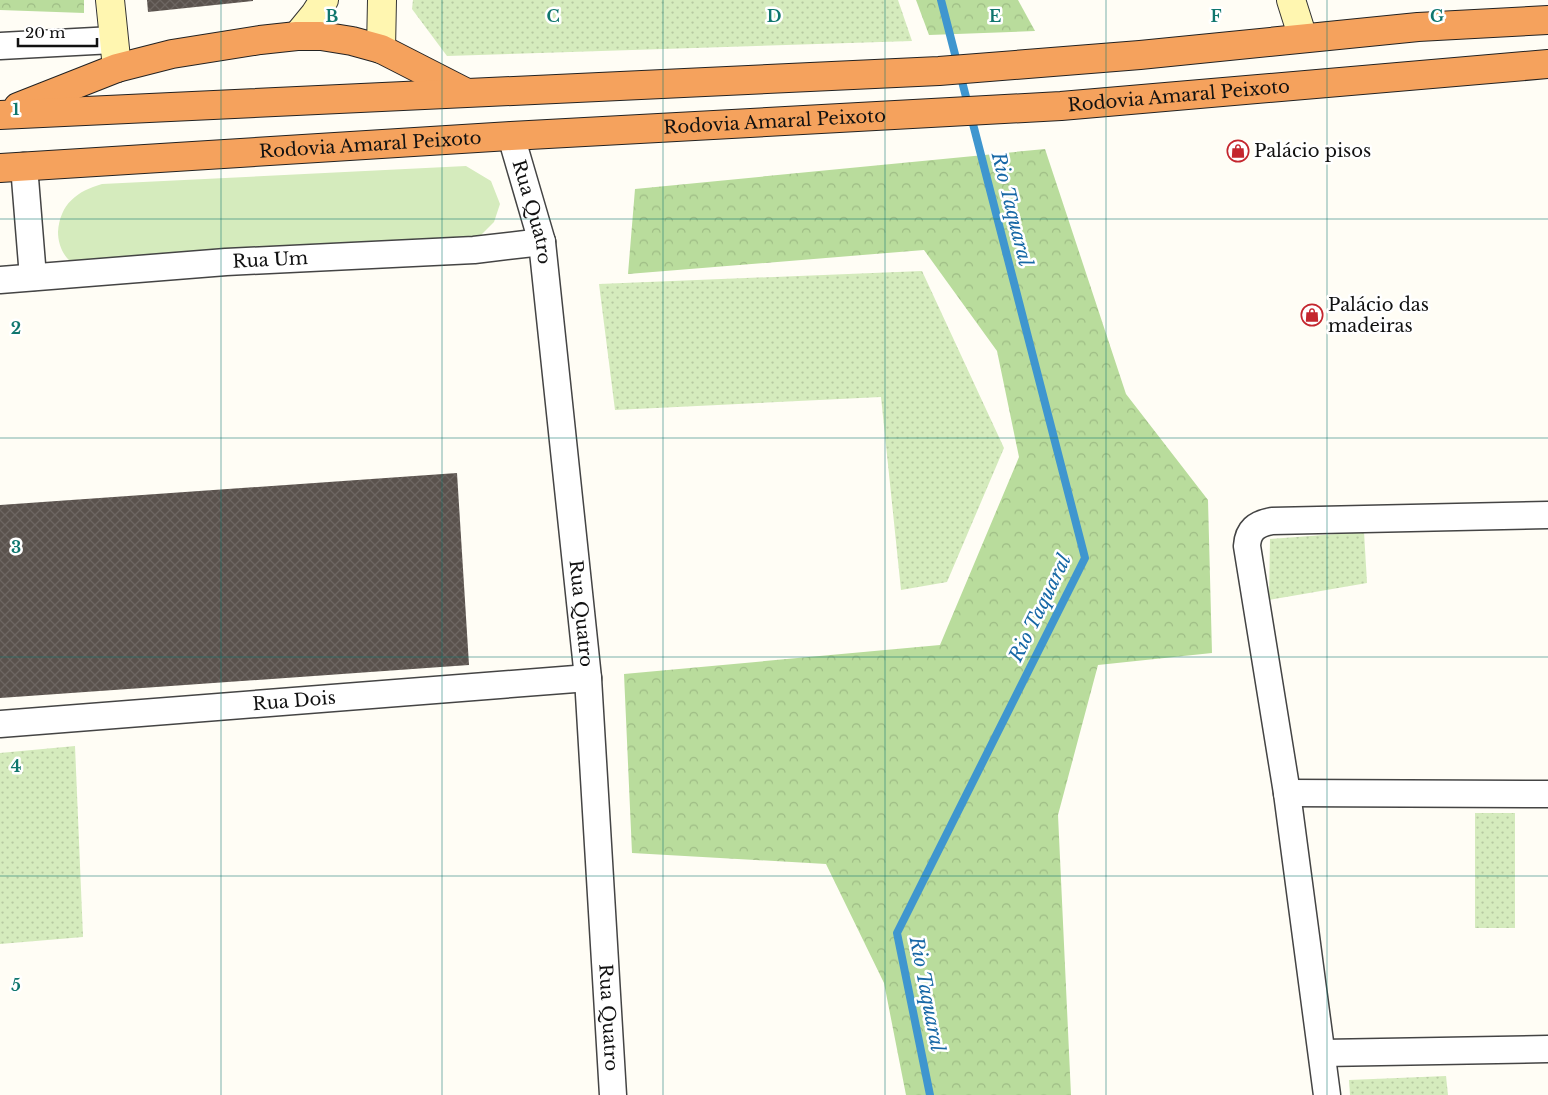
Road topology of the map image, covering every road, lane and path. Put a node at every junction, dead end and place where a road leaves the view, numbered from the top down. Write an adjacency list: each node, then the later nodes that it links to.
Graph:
1 (110, 0): 8 (street)
2 (324, 0): 6 (street)
3 (382, 0): 10 (street)
4 (1291, 0): 7 (street)
5 (1548, 20): 7 (highway)
6 (297, 36): 10 (highway); 12 (highway)
7 (1302, 38): 13 (highway)
8 (113, 40): 9 (street); 12 (street)
9 (0, 46)
10 (381, 49): 13 (highway)
11 (1548, 64): 15 (highway, Rodovia Amaral Peixoto)
12 (116, 68): 14 (highway)
13 (467, 93): 14 (highway)
14 (0, 114)
15 (511, 136): 16 (highway, Rodovia Amaral Peixoto); 17 (street, Rua Quatro)
16 (12, 167): 18 (street)
17 (542, 242): 18 (street, Rua Um); 21 (street, Rua Quatro)
18 (32, 277): 19 (street, Rua Um)
19 (0, 280)
20 (1548, 515): 23 (street)
21 (588, 678): 22 (street, Rua Dois); 27 (street, Rua Quatro)
22 (0, 724)
23 (1287, 793): 24 (street); 26 (street)
24 (1548, 794)
25 (1548, 1049): 26 (street)
26 (1322, 1053): 28 (street)
27 (613, 1095)
28 (1327, 1095)

